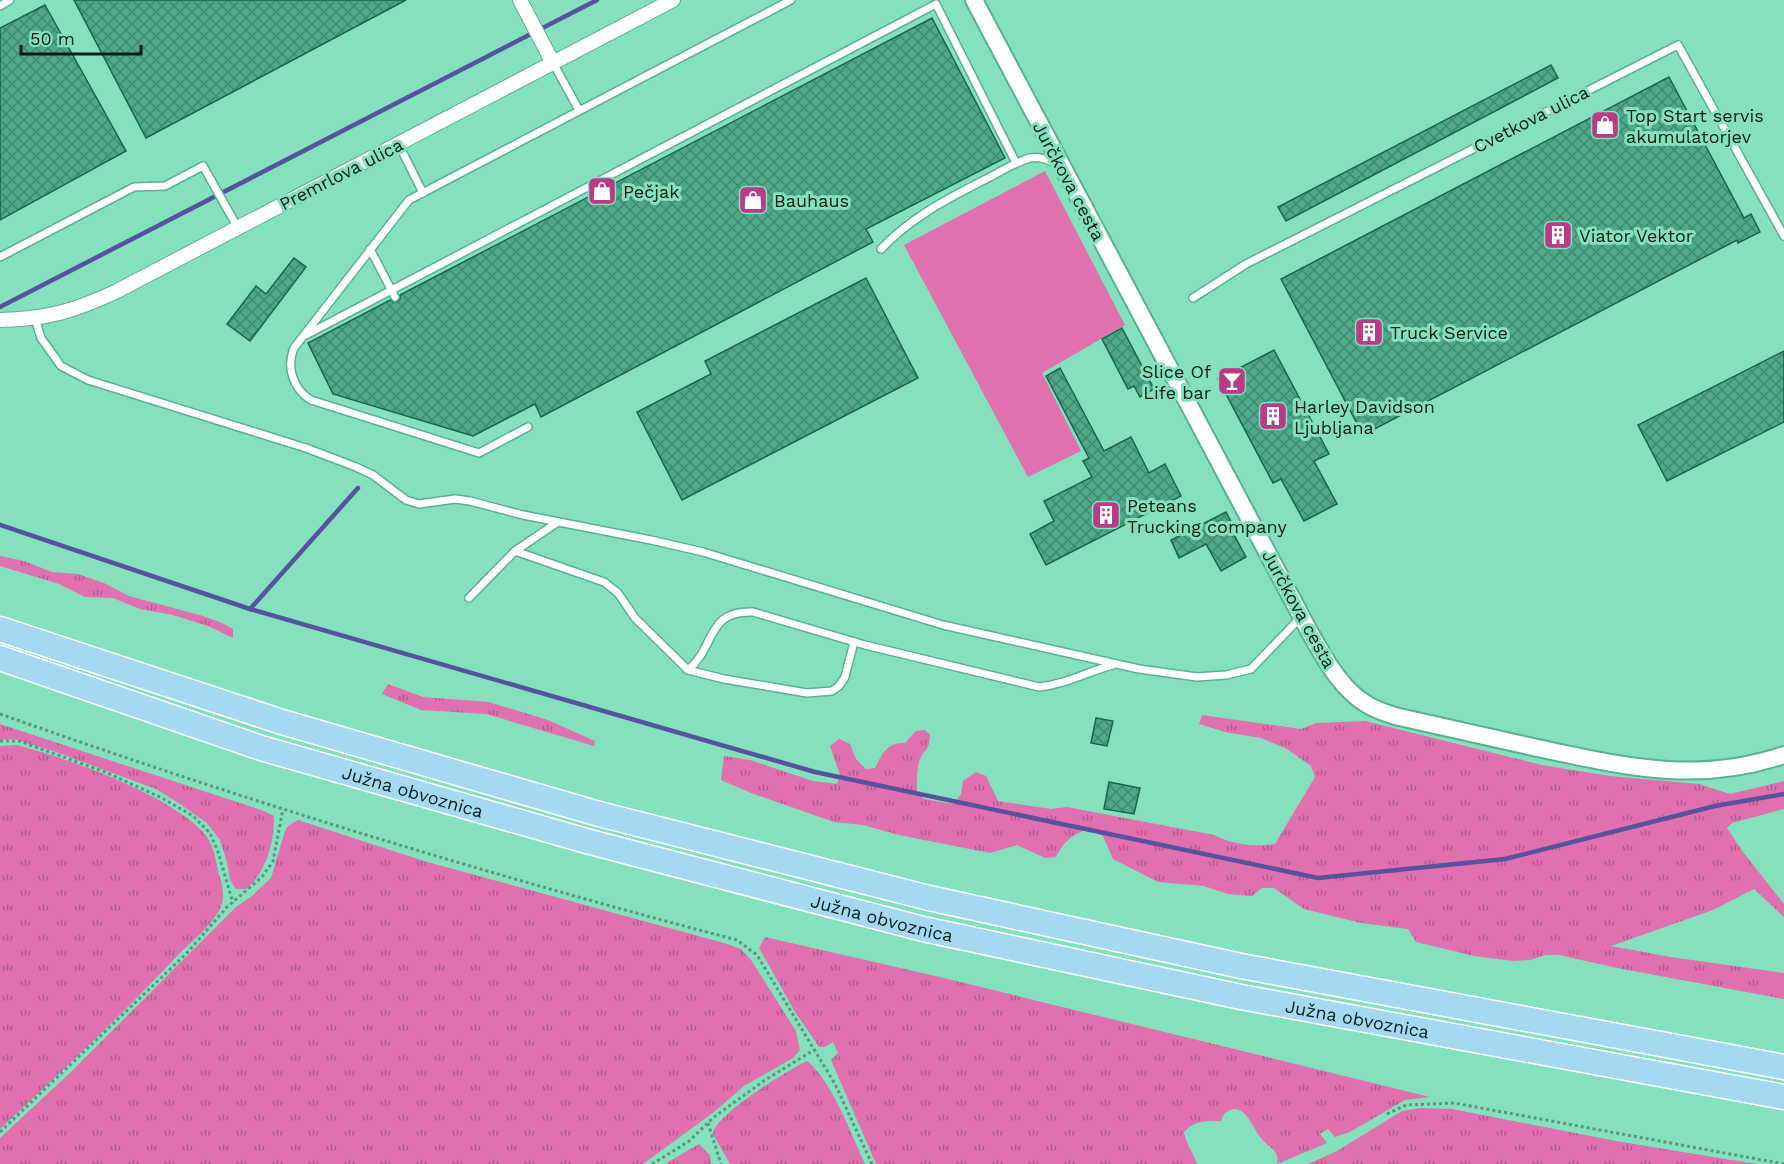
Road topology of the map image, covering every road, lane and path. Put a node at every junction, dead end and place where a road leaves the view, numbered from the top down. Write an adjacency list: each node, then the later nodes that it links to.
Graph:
1 (10, 0): 6 (lane)
2 (520, 0): 7 (street)
3 (673, 0): 7 (street, Premrlova ulica)
4 (791, 0): 8 (lane)
5 (974, 0): 11 (street, Jurčkova cesta)
6 (0, 6)
7 (554, 63): 8 (lane); 9 (street, Premrlova ulica)
8 (579, 110): 12 (lane)
9 (399, 145): 12 (lane); 13 (street, Premrlova ulica)
10 (1016, 163): 11 (lane); 16 (lane); 18 (lane)
11 (1061, 167): 27 (street, Jurčkova cesta)
12 (423, 193): 15 (lane)
13 (238, 228): 17 (lane); 20 (street, Premrlova ulica)
14 (1784, 236): 19 (lane, Cvetkova ulica)
15 (370, 249): 18 (lane); 22 (lane)
16 (881, 249)
17 (0, 257)
18 (393, 294): 22 (lane)
19 (1193, 298)
20 (35, 318): 21 (street, Premrlova ulica); 24 (lane)
21 (0, 320)
22 (303, 336): 23 (lane)
23 (528, 427)
24 (558, 522): 25 (lane); 31 (lane)
25 (515, 551): 26 (lane); 32 (lane)
26 (469, 598)
27 (1301, 617): 31 (lane); 35 (street, Jurčkova cesta)
28 (0, 629): 39 (highway, Južna obvoznica)
29 (854, 642): 31 (lane); 32 (lane); 32 (lane)
30 (0, 658): 40 (highway, Južna obvoznica)
31 (1115, 664)
32 (688, 670)
33 (0, 714): 36 (path)
34 (0, 741): 37 (path)
35 (1784, 755)
36 (283, 809): 37 (path); 38 (path)
37 (233, 903): 43 (path)
38 (814, 1050): 42 (path); 46 (path)
39 (1784, 1067)
40 (1784, 1096)
41 (1387, 1114): 47 (path)
42 (708, 1123): 44 (path); 45 (path)
43 (0, 1132)
44 (652, 1164)
45 (721, 1164)
46 (872, 1164)
47 (1784, 1164)

